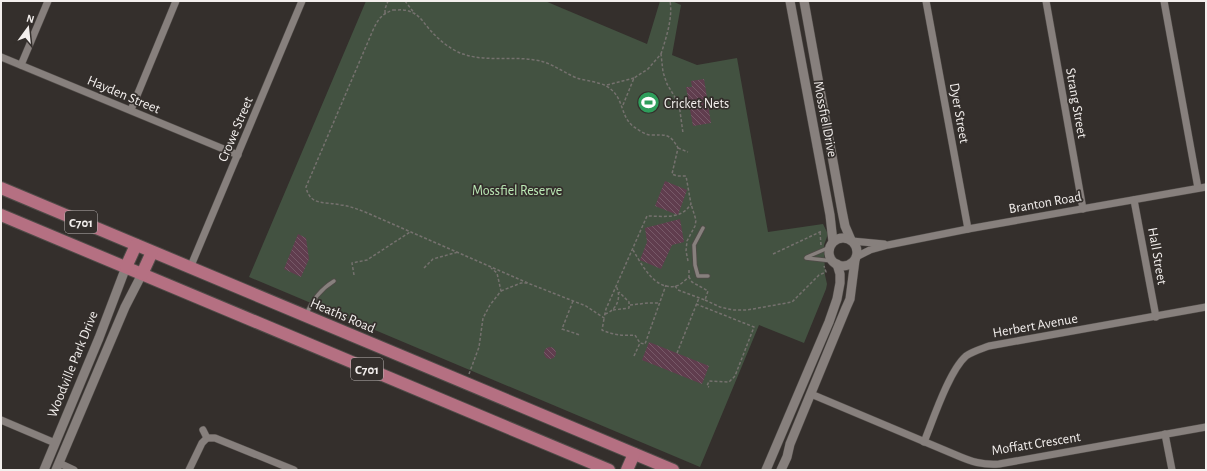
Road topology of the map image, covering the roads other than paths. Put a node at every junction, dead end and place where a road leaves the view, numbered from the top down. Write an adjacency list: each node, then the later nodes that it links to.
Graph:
1 (48, 1): 10 (street)
2 (176, 1): 11 (street)
3 (302, 1): 12 (street, Crowe Street)
4 (790, 1): 24 (street, Mossfiel Drive)
5 (804, 1): 21 (street, Mossfiel Drive)
6 (926, 1): 20 (street, Dyer Street)
7 (1046, 1): 17 (street, Strang Street)
8 (1164, 1): 15 (street)
9 (1, 57): 10 (street, Hayden Street)
10 (21, 65): 11 (street, Hayden Street)
11 (131, 110): 12 (street, Hayden Street)
12 (238, 155): 29 (street, Crowe Street)
13 (1206, 187): 15 (street, Branton Road)
14 (1, 188): 22 (main road, Heaths Road / C701)
15 (1198, 188): 16 (street, Branton Road)
16 (1134, 200): 17 (street, Branton Road); 35 (street, Hall Street)
17 (1083, 209): 20 (street, Branton Road)
18 (1, 215): 28 (main road, C701)
19 (703, 228): 31 (lane)
20 (968, 229): 23 (street, Branton Road)
21 (852, 241): 23 (street, Branton Road); 24 (street); 26 (street)
22 (136, 245): 25 (main road, Heaths Road / C701); 28 (main road)
23 (888, 245): 26 (street, Branton Road)
24 (828, 246): 27 (street); 27 (lane)
25 (152, 252): 29 (main road, Heaths Road / C701); 30 (main road)
26 (856, 259): 27 (street); 37 (street)
27 (835, 263): 36 (street)
28 (126, 267): 30 (main road, C701); 44 (street, Woodville Park Drive)
29 (190, 268): 34 (main road, Heaths Road / C701)
30 (142, 274): 45 (street, Woodville Park Drive); 53 (main road, C701)
31 (708, 276)
32 (334, 281): 34 (lane)
33 (1206, 308): 35 (street, Herbert Avenue)
34 (306, 316): 46 (main road, Heaths Road / C701)
35 (1156, 317): 43 (street, Herbert Avenue)
36 (800, 390): 37 (street); 56 (street)
37 (811, 394): 43 (street, Moffatt Crescent); 57 (street)
38 (1, 420): 44 (street)
39 (1206, 427): 41 (street, Moffatt Crescent)
40 (204, 430): 42 (street)
41 (1165, 434): 43 (street, Moffatt Crescent); 58 (street)
42 (207, 438): 51 (street); 52 (street)
43 (924, 442)
44 (55, 443): 45 (street); 47 (street, Woodville Park Drive)
45 (66, 448): 48 (street, Woodville Park Drive)
46 (634, 454): 54 (main road); 55 (main road, Heaths Road / C701)
47 (48, 459): 48 (street); 49 (street, Woodville Park Drive)
48 (58, 467): 50 (street)
49 (44, 470)
50 (74, 470)
51 (189, 470)
52 (294, 470)
53 (609, 470)
54 (627, 470)
55 (673, 470)
56 (766, 470)
57 (781, 470)
58 (1172, 470)

